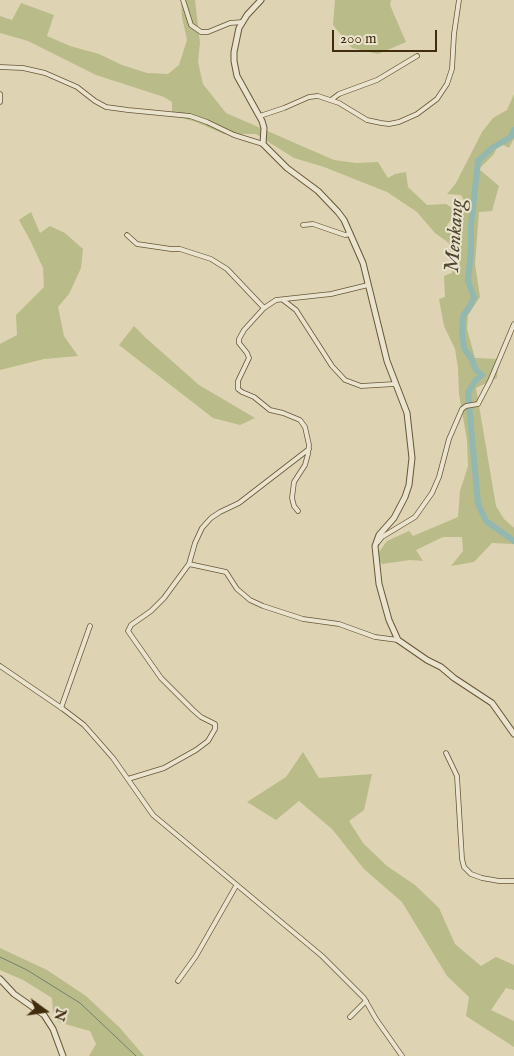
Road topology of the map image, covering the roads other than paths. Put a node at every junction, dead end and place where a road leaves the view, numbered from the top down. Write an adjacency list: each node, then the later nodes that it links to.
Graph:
1 (183, 0): 4 (street)
2 (261, 0): 4 (street)
3 (459, 0): 8 (street)
4 (243, 22): 10 (street)
5 (417, 56): 8 (street)
6 (0, 66): 11 (street)
7 (0, 94): 9 (street)
8 (330, 100): 10 (street)
9 (0, 102)
10 (260, 116): 11 (street)
11 (264, 144): 13 (street)
12 (302, 225): 13 (street)
13 (350, 234): 15 (street)
14 (127, 235): 17 (street)
15 (368, 285): 16 (street); 19 (street)
16 (283, 300): 17 (street); 19 (street)
17 (264, 308): 20 (street)
18 (514, 324): 22 (street)
19 (394, 384): 22 (street)
20 (309, 449): 21 (street); 23 (street)
21 (298, 511)
22 (375, 546): 25 (street)
23 (188, 564): 25 (street); 30 (street)
24 (90, 626): 27 (street)
25 (398, 640): 28 (street)
26 (0, 666): 27 (street)
27 (61, 708): 30 (street)
28 (514, 734)
29 (446, 753): 31 (street)
30 (128, 779): 32 (street)
31 (514, 881)
32 (236, 886): 34 (street); 35 (street)
33 (0, 979): 37 (street)
34 (178, 982)
35 (366, 1001): 36 (street); 38 (street)
36 (350, 1017)
37 (63, 1056)
38 (402, 1056)

